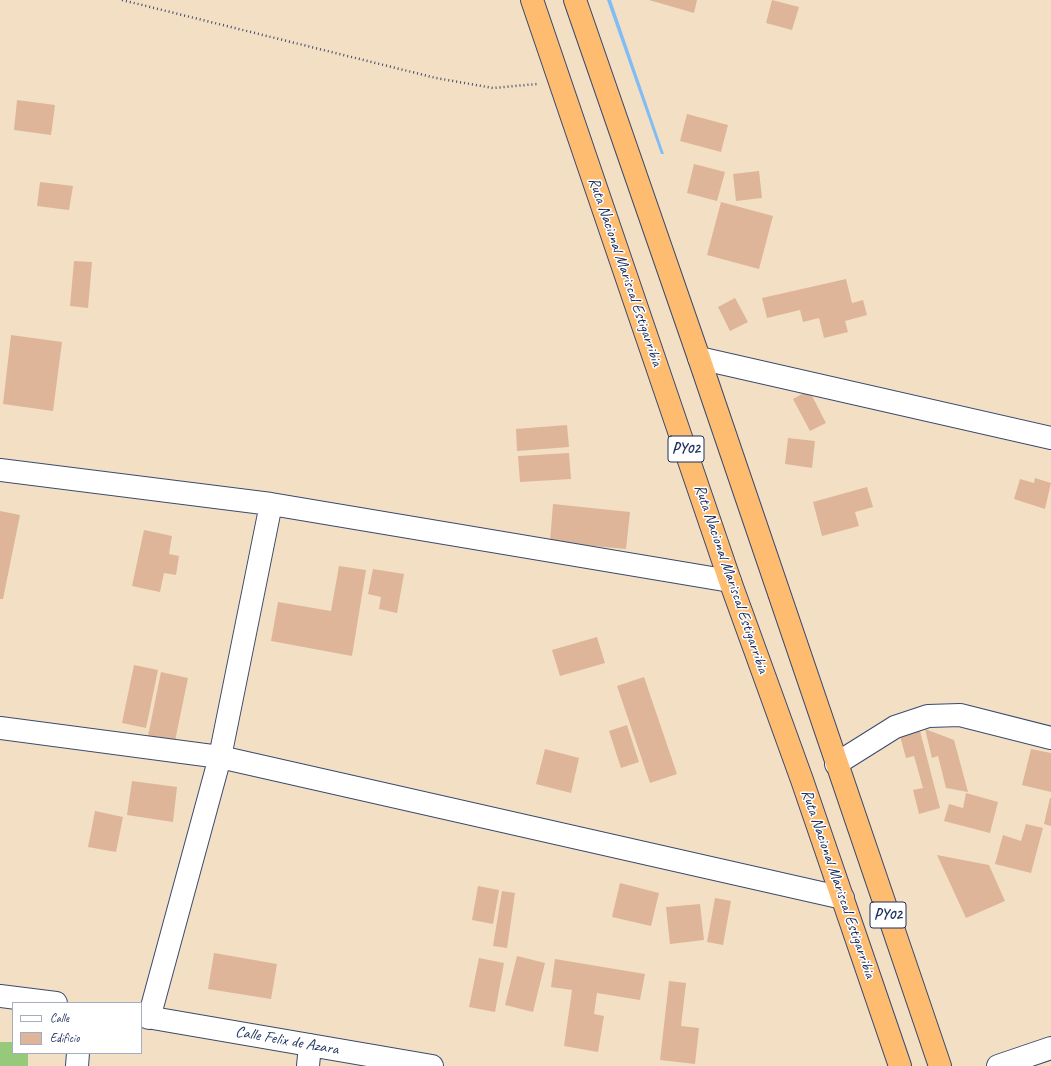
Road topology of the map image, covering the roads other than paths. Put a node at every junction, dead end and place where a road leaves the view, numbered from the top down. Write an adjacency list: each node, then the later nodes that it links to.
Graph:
1 (532, 0): 7 (highway, Ruta Nacional Mariscal Estigarribia / PY02)
2 (575, 0): 3 (highway, PY02)
3 (699, 358): 4 (street); 11 (highway, PY02)
4 (1051, 438)
5 (0, 470): 6 (street)
6 (271, 504): 7 (street); 10 (street)
7 (730, 581): 12 (highway, Ruta Nacional Mariscal Estigarribia / PY02)
8 (0, 728): 10 (street)
9 (1051, 738): 11 (street)
10 (220, 757): 12 (street); 15 (street)
11 (836, 764): 22 (highway, PY02)
12 (843, 898): 21 (highway, Ruta Nacional Mariscal Estigarribia / PY02)
13 (0, 996): 14 (street)
14 (48, 1002)
15 (145, 1017): 18 (street, Calle Felix de Azara)
16 (1051, 1048): 23 (street)
17 (78, 1054): 19 (street)
18 (309, 1056): 20 (street, Calle Felix de Azara)
19 (77, 1066)
20 (432, 1066)
21 (900, 1066)
22 (940, 1066)
23 (998, 1066)

